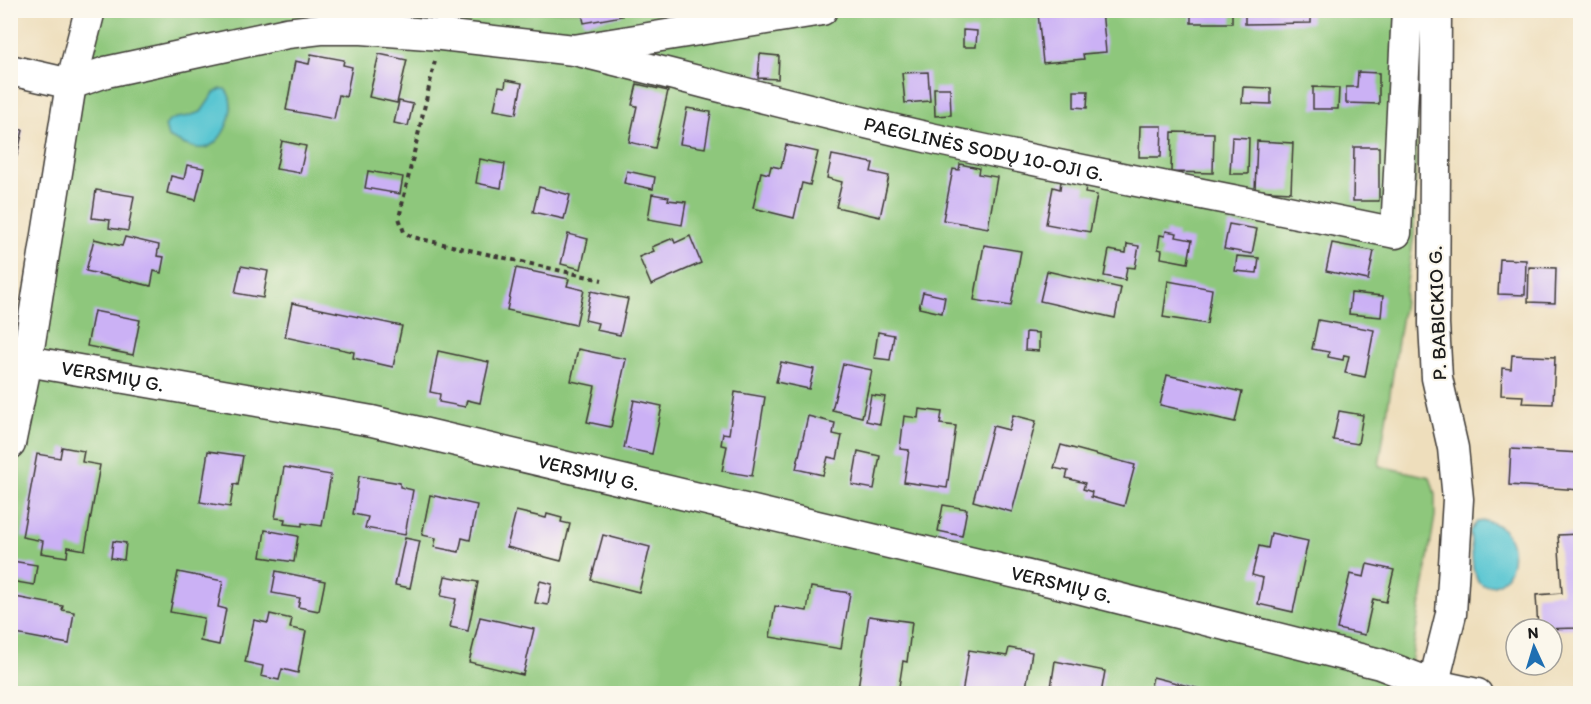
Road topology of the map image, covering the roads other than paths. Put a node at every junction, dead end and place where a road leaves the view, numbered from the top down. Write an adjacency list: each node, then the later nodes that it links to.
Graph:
1 (90, 10): 8 (street)
2 (822, 10): 6 (street)
3 (1407, 10): 6 (street, PAEGLINĖS SODŲ 10-OJI G.)
4 (1436, 10): 11 (street, P. BABICKIO G.)
5 (443, 23): 6 (street); 8 (street)
6 (574, 50)
7 (10, 70): 8 (street)
8 (70, 84): 9 (street)
9 (27, 362): 10 (street); 11 (street, VERSMIŲ G.)
10 (10, 444)
11 (1433, 689): 12 (street, VERSMIŲ G.)
12 (1477, 693)

